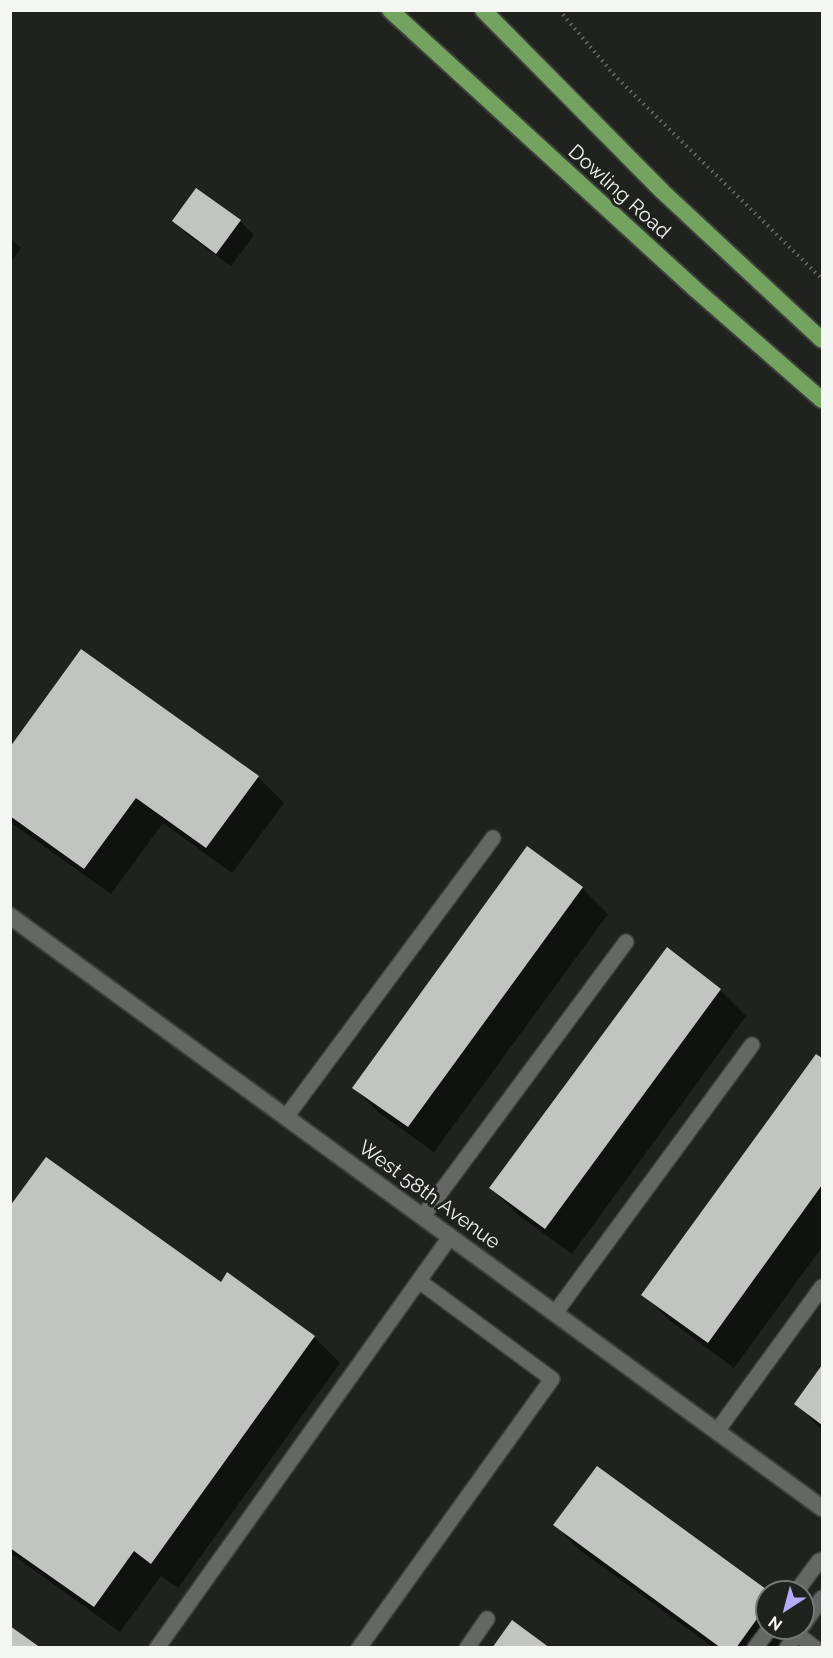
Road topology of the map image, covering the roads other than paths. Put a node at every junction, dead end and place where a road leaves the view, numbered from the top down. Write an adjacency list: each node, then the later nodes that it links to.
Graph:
1 (390, 10): 4 (main road, Dowling Road)
2 (483, 10): 3 (main road, Dowling Road)
3 (822, 340)
4 (822, 400)
5 (493, 838): 9 (lane)
6 (10, 916): 9 (street, West 58th Avenue)
7 (626, 942): 10 (lane)
8 (752, 1045): 14 (lane)
9 (286, 1117): 10 (street, West 58th Avenue)
10 (423, 1216): 11 (street, West 58th Avenue)
11 (450, 1236): 12 (lane); 14 (street, West 58th Avenue)
12 (419, 1281): 20 (lane); 21 (lane)
13 (822, 1287): 15 (lane)
14 (555, 1313): 15 (street, West 58th Avenue)
15 (717, 1431): 16 (street, West 58th Avenue)
16 (822, 1508)
17 (822, 1560): 18 (lane)
18 (806, 1580)
19 (487, 1619): 22 (lane)
20 (157, 1647)
21 (359, 1647)
22 (467, 1647)

